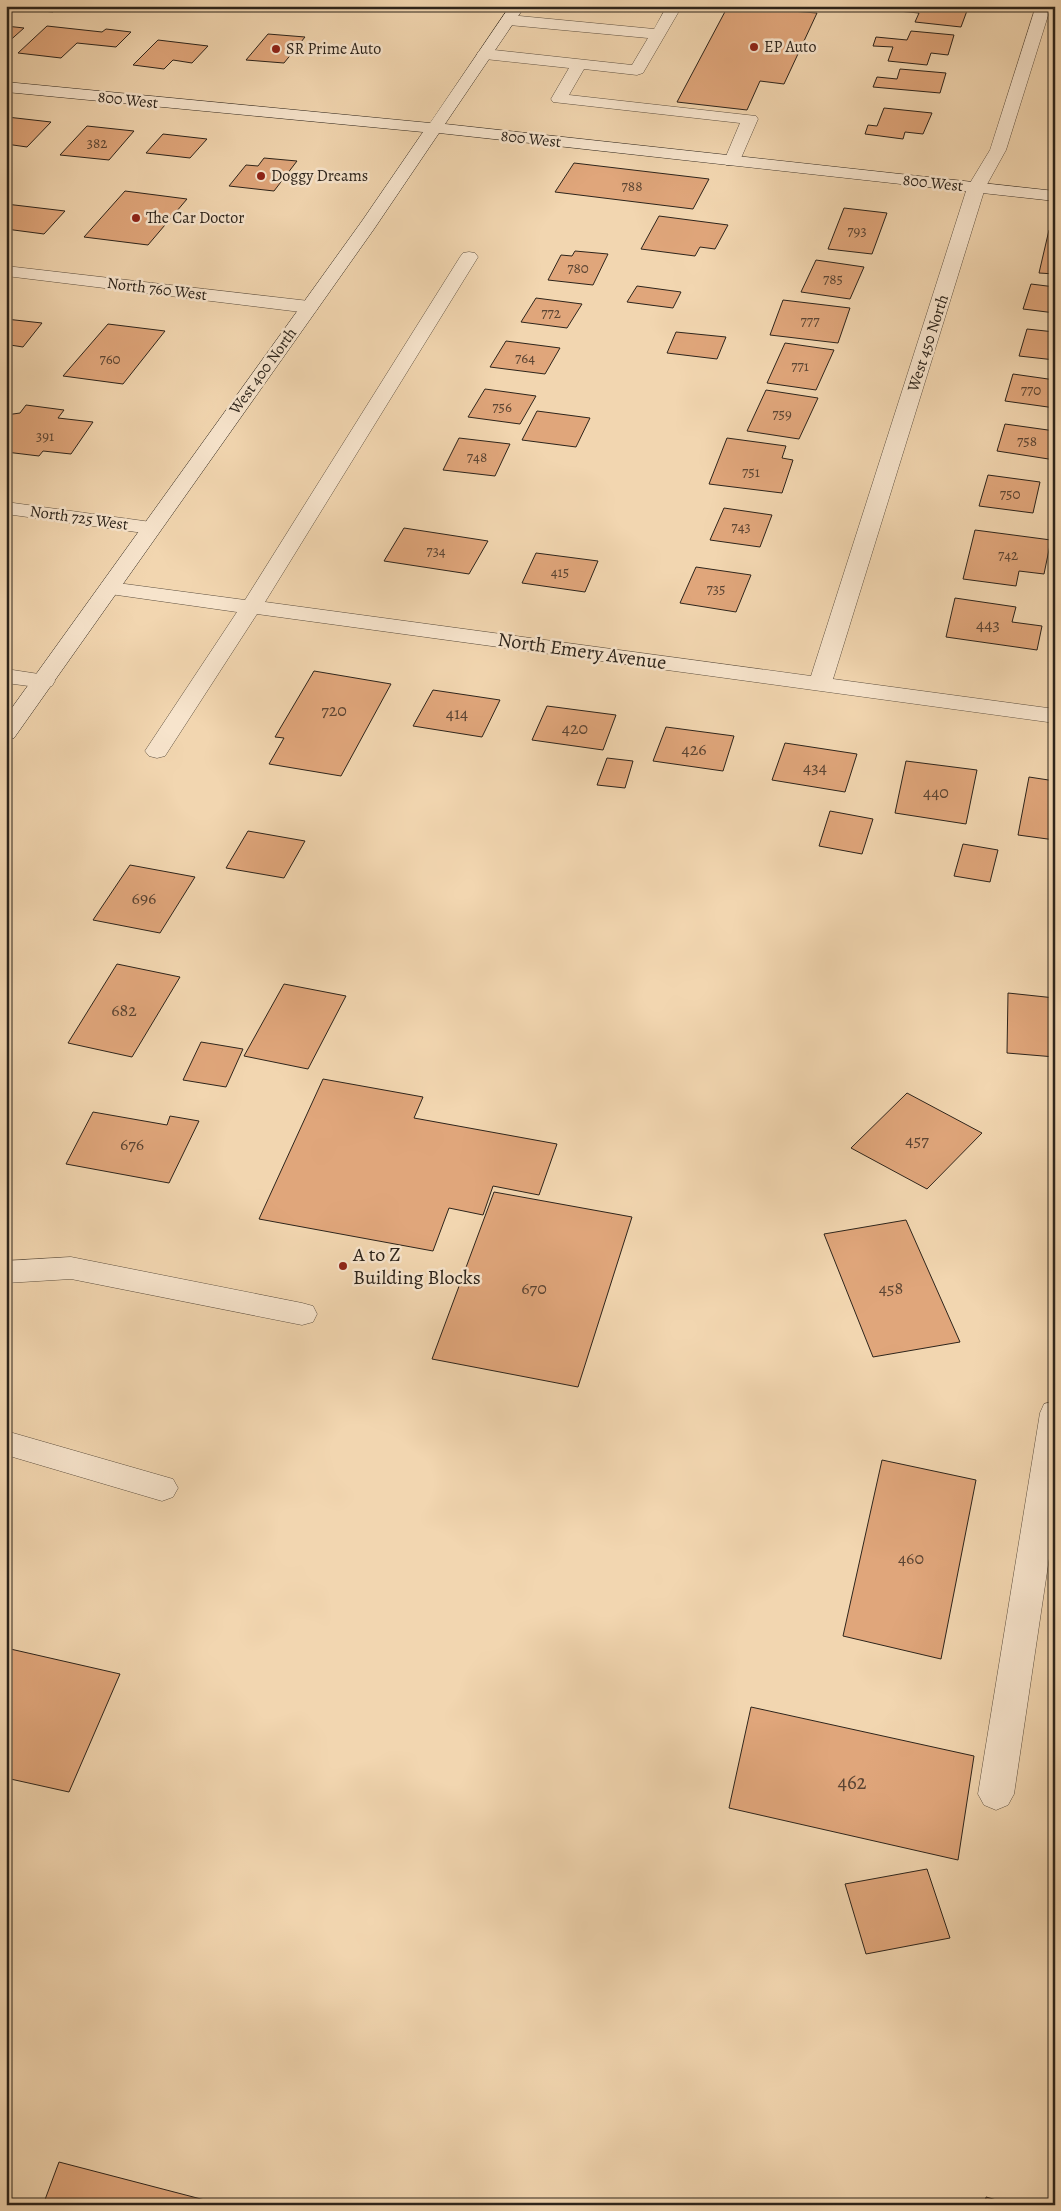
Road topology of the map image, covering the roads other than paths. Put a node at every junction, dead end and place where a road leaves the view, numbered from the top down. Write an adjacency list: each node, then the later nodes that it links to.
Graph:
1 (518, 6): 4 (street, West 400 North)
2 (675, 6): 5 (street)
3 (1044, 6): 11 (street, West 450 North)
4 (509, 20): 5 (street); 6 (street, West 400 North)
5 (658, 34): 7 (street)
6 (485, 54): 7 (street); 9 (street, West 400 North)
7 (579, 64): 10 (street)
8 (6, 87): 9 (street, 800 West)
9 (434, 128): 10 (street, 800 West); 15 (street, West 400 North)
10 (732, 161): 11 (street, 800 West)
11 (976, 188): 12 (street, 800 West); 22 (street, West 450 North)
12 (1055, 196)
13 (469, 257): 19 (street)
14 (6, 271): 15 (street, North 760 West)
15 (308, 307): 17 (street, West 400 North)
16 (6, 508): 17 (street, North 725 West)
17 (151, 528): 18 (street, West 400 North)
18 (110, 588): 19 (street, North Emery Avenue); 21 (street, West 400 North)
19 (250, 607): 22 (street, North Emery Avenue); 25 (street)
20 (6, 676): 21 (street)
21 (44, 681): 24 (street, West 400 North)
22 (820, 684): 23 (street, North Emery Avenue)
23 (1055, 716)
24 (6, 734)
25 (157, 752)
26 (6, 1272): 27 (street)
27 (302, 1314)
28 (1055, 1412): 31 (street)
29 (6, 1443): 30 (street)
30 (162, 1488)
31 (996, 1794)

